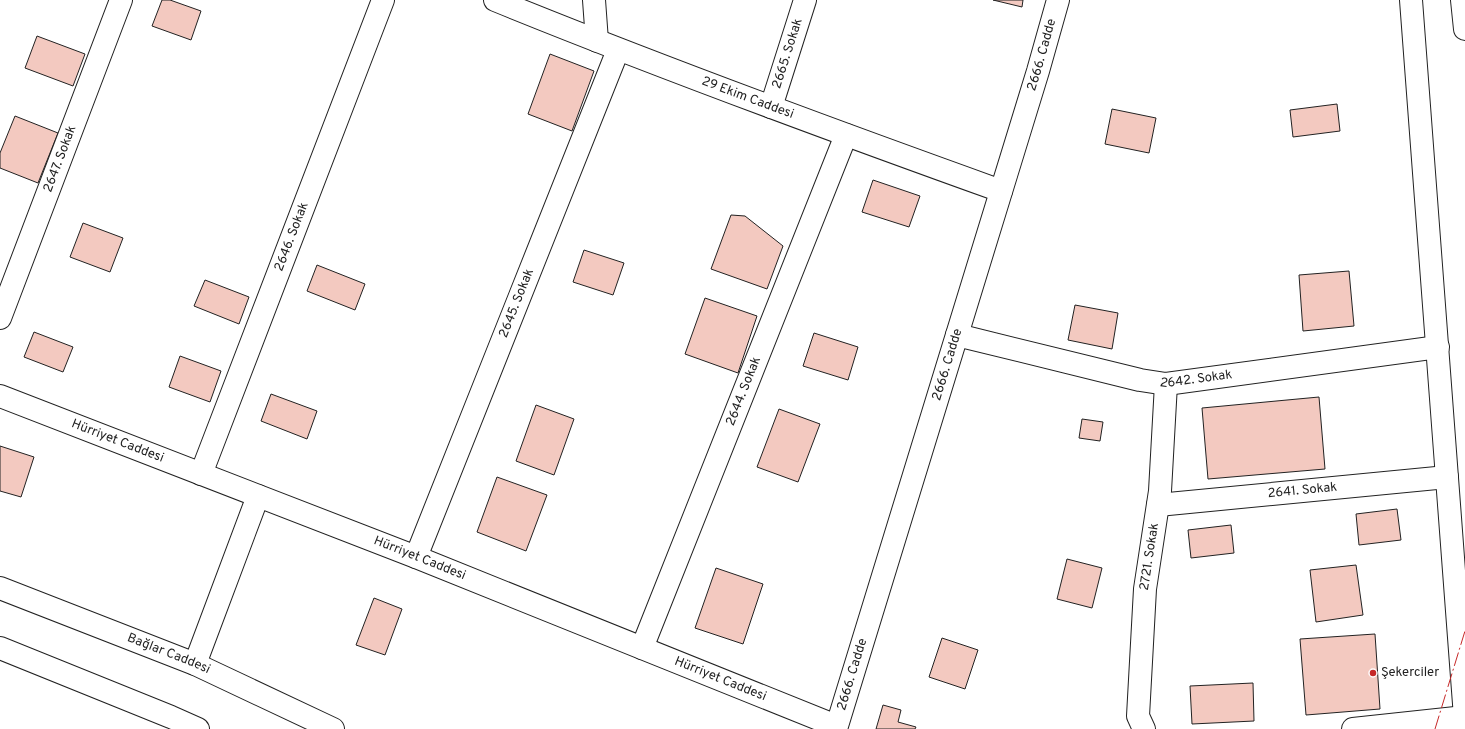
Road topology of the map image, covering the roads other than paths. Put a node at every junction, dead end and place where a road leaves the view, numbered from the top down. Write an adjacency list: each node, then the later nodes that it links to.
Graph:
1 (121, 0): 15 (street, 2647. Sokak)
2 (383, 0): 20 (street, 2646. Sokak)
3 (495, 0): 10 (street, 29 Ekim Caddesi)
4 (594, 0): 10 (street)
5 (805, 0): 12 (street, 2665. Sokak)
6 (1058, 0): 14 (street, 2666. Cadde)
7 (1411, 0): 17 (street)
8 (1462, 0): 9 (street)
9 (1465, 29)
10 (597, 41): 11 (street, 29 Ekim Caddesi)
11 (618, 50): 12 (street, 29 Ekim Caddesi); 24 (street, 2645. Sokak)
12 (771, 107): 13 (street, 29 Ekim Caddesi)
13 (846, 135): 14 (street, 29 Ekim Caddesi); 27 (street, 2644. Sokak)
14 (1002, 191): 16 (street, 2666. Cadde)
15 (0, 318)
16 (957, 335): 18 (street, 2642. Sokak); 30 (street, 2666. Cadde)
17 (1438, 347): 18 (street, 2642. Sokak); 21 (street)
18 (1166, 384): 23 (street, 2721. Sokak)
19 (0, 396): 20 (street, Hürriyet Caddesi)
20 (201, 474): 22 (street, Hürriyet Caddesi)
21 (1447, 477): 23 (street, 2641. Sokak); 29 (street)
22 (258, 496): 24 (street, Hürriyet Caddesi); 28 (street)
23 (1158, 505): 33 (street, 2721. Sokak)
24 (416, 557): 27 (street, Hürriyet Caddesi)
25 (0, 588): 28 (street, Bağlar Caddesi)
26 (0, 648): 31 (street)
27 (642, 648): 30 (street, Hürriyet Caddesi)
28 (195, 664): 32 (street, Bağlar Caddesi)
29 (1465, 717): 34 (street); 35 (street)
30 (836, 728)
31 (198, 729)
32 (333, 729)
33 (1144, 729)
34 (1353, 729)
35 (1465, 729)

